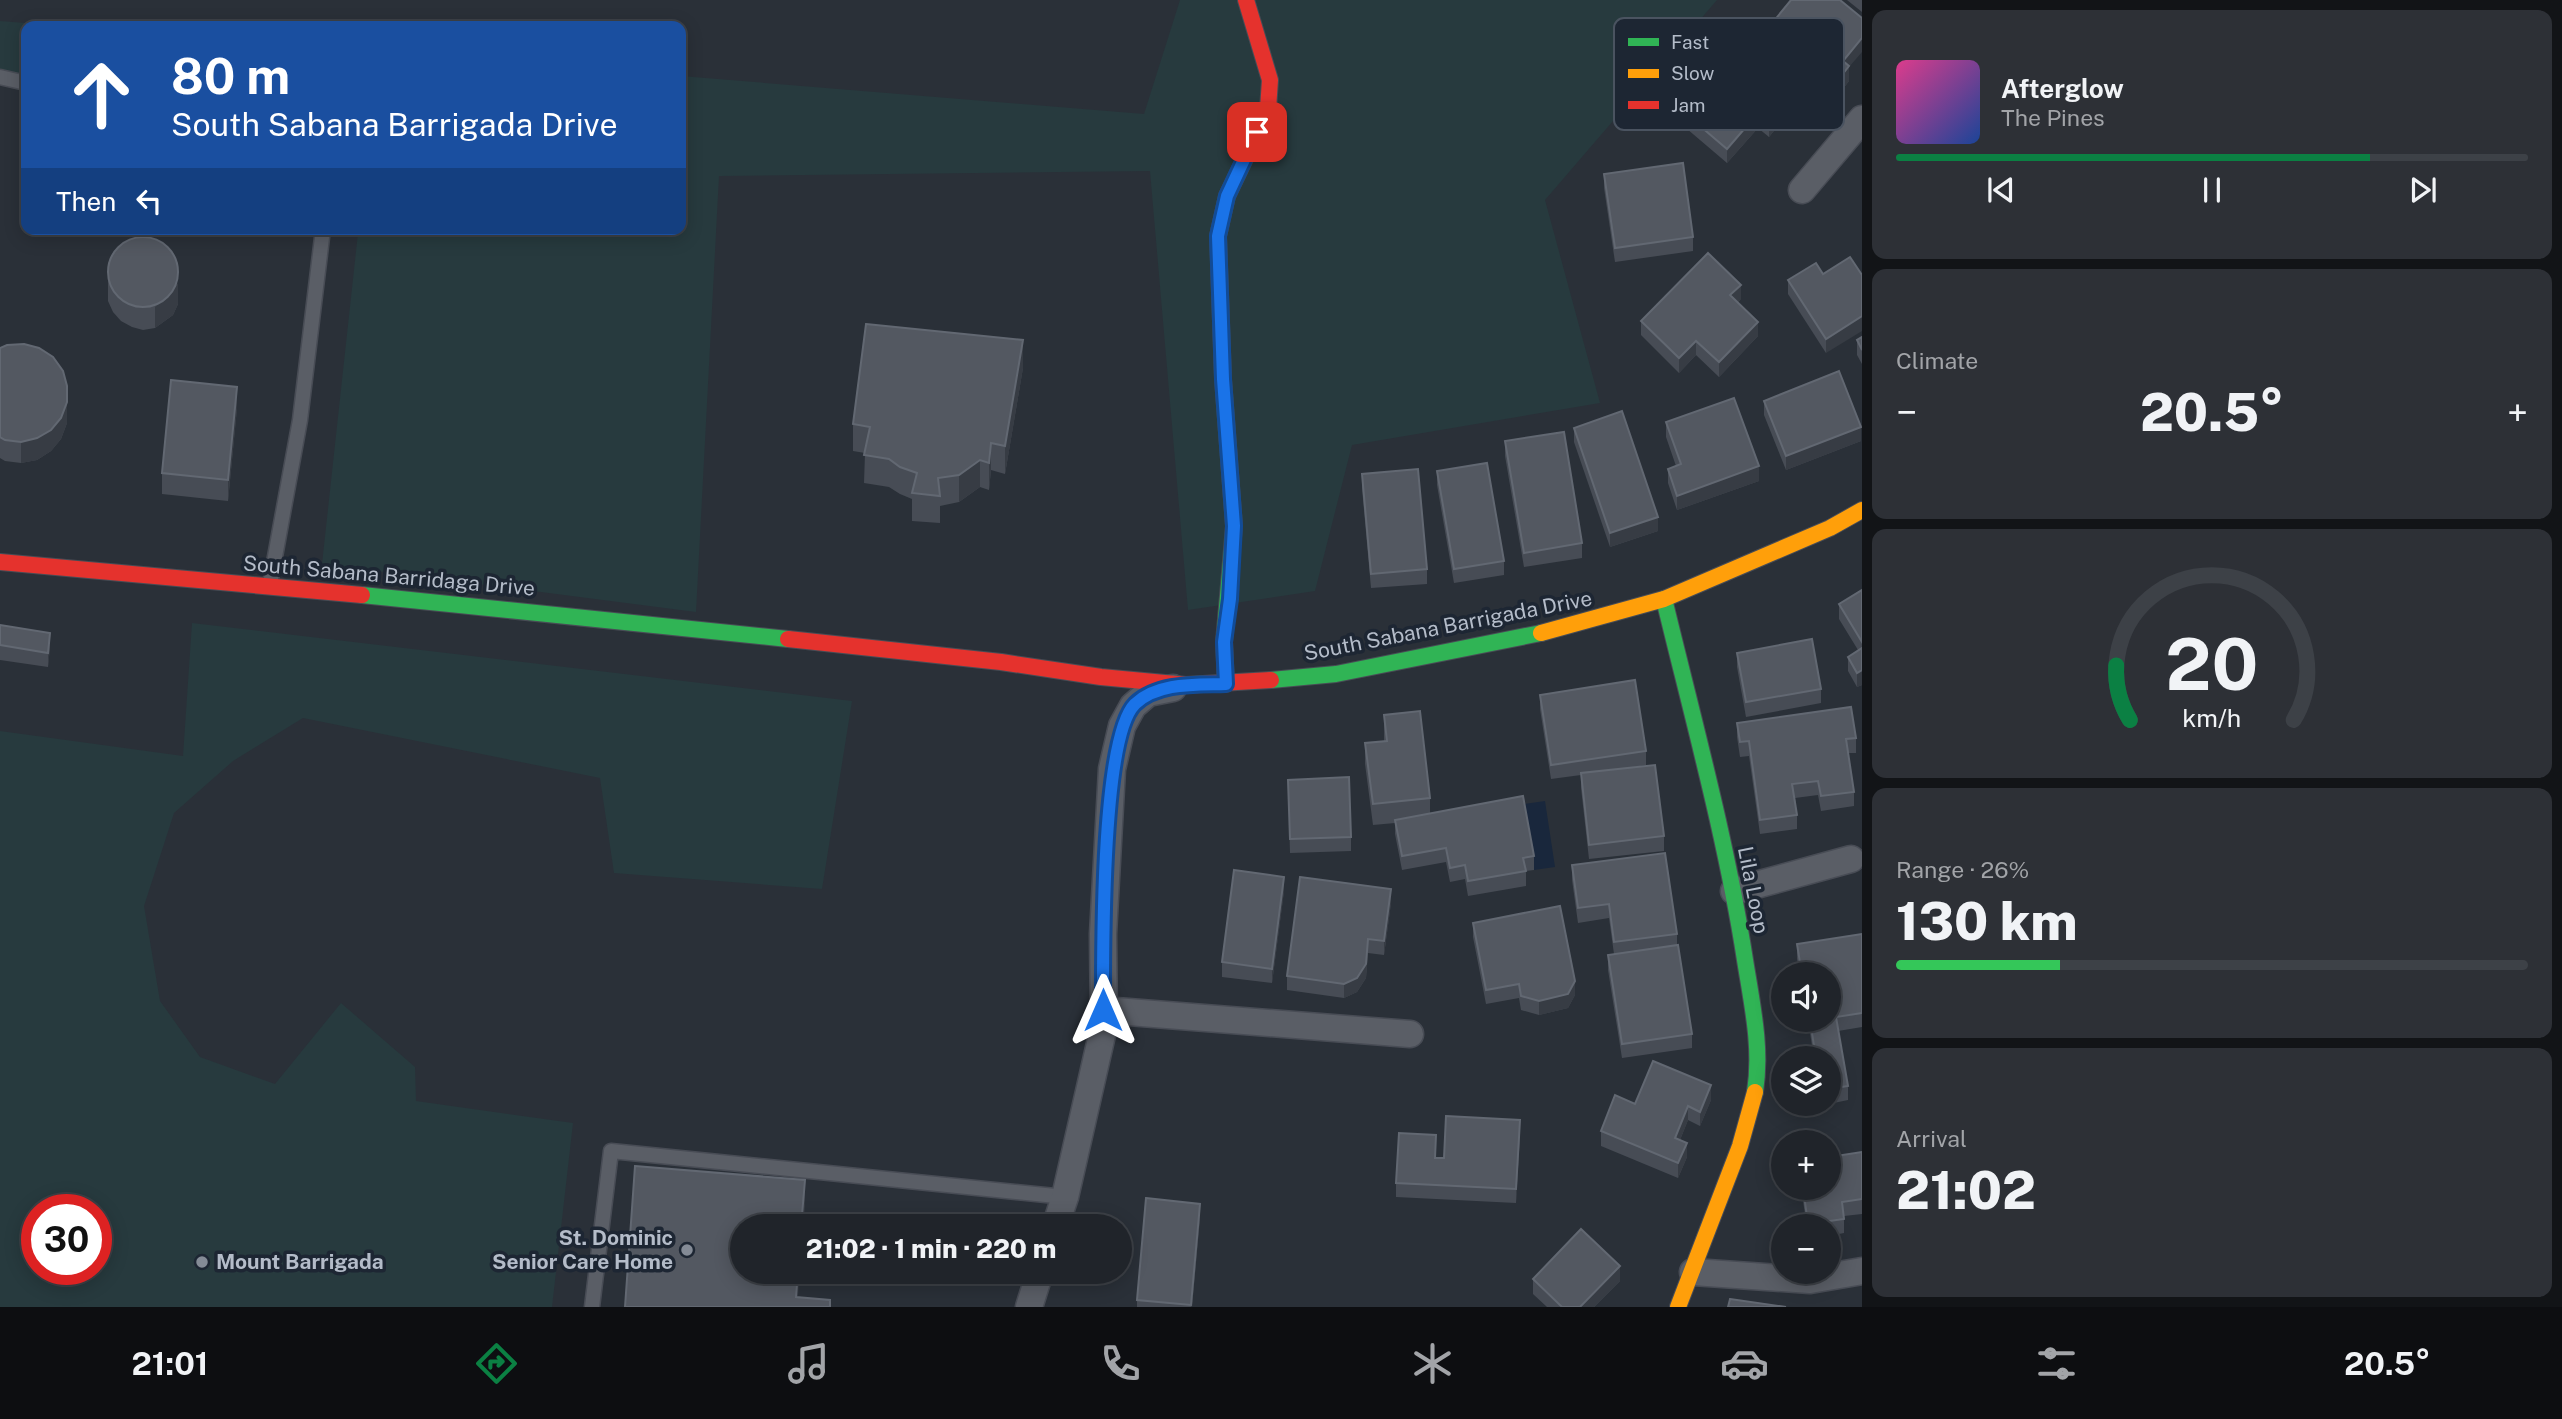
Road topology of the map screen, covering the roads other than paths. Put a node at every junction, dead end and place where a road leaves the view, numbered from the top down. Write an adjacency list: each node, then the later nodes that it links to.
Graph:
1 (1246, 0): 12 (main road)
2 (0, 77): 3 (lane)
3 (21, 82)
4 (1862, 119): 5 (street)
5 (1802, 190)
6 (322, 235): 9 (lane)
7 (1862, 510): 10 (main road, South Sabana Barrigada Drive)
8 (0, 562): 9 (main road, South Sabana Barridaga Drive)
9 (270, 586): 11 (main road, South Sabana Barridaga Drive)
10 (1664, 599): 12 (main road, South Sabana Barrigada Drive); 15 (main road, Lila Loop)
11 (773, 636): 13 (main road, South Sabana Barrigada Drive)
12 (1226, 684): 13 (main road, South Sabana Barrigada Drive)
13 (1186, 685): 16 (street)
14 (1851, 859): 15 (street)
15 (1734, 891): 21 (main road, Lila Loop)
16 (1103, 1010): 17 (street); 18 (street)
17 (1410, 1034)
18 (1065, 1197): 19 (street); 23 (lane)
19 (1059, 1214)
20 (1862, 1271): 21 (street)
21 (1693, 1272): 25 (main road, Lila Loop)
22 (1036, 1284): 24 (street)
23 (592, 1307)
24 (1029, 1307)
25 (1678, 1307)

